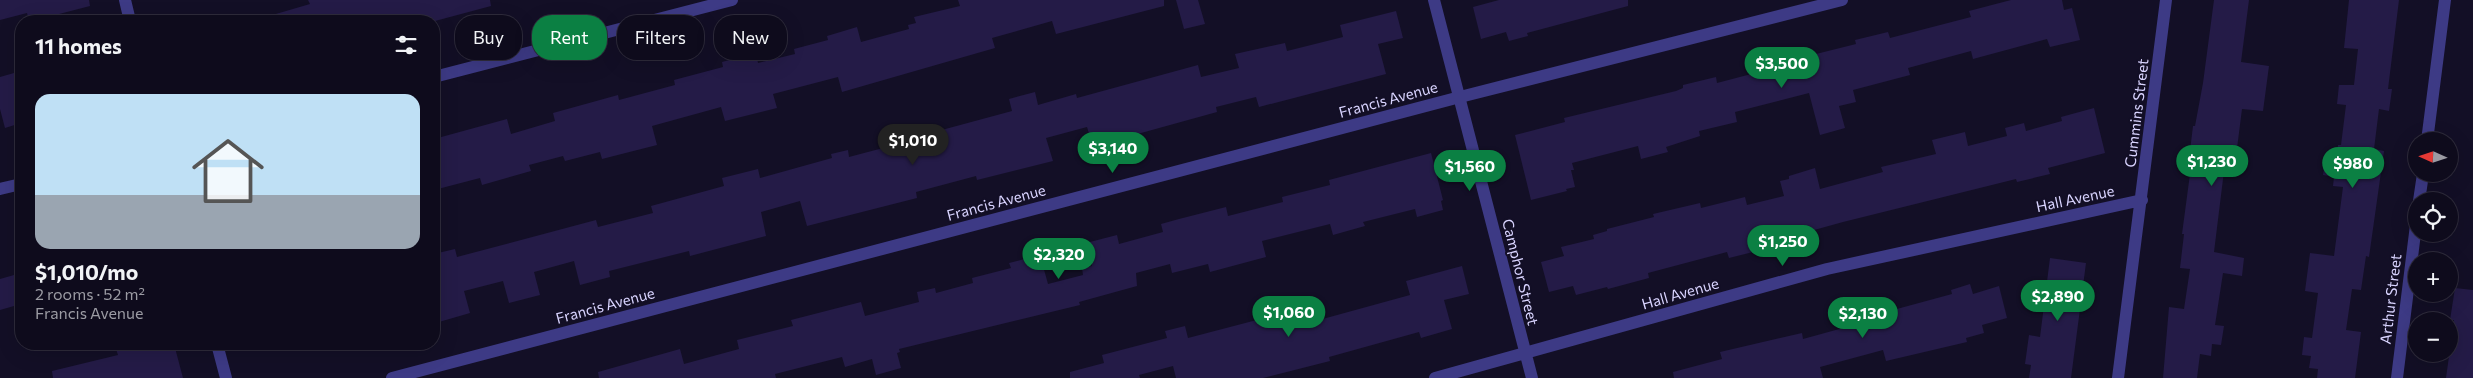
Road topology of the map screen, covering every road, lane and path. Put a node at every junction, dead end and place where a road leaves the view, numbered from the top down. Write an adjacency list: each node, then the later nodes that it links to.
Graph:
1 (125, 0): 7 (street)
2 (732, 0): 8 (street)
3 (1434, 0): 9 (street, Camphor Street)
4 (1842, 0): 9 (street, Francis Avenue)
5 (2166, 0): 13 (street, Cummins Street)
6 (2444, 0): 10 (street)
7 (129, 15)
8 (440, 75)
9 (1460, 97): 16 (street, Camphor Street); 18 (street, Francis Avenue)
10 (2428, 132)
11 (15, 185): 12 (street)
12 (0, 189)
13 (2142, 200): 16 (street, Hall Avenue); 21 (street, Cummins Street)
14 (2414, 242): 22 (street, Arthur Street)
15 (219, 350): 17 (street)
16 (1525, 354): 19 (street, Hall Avenue); 20 (street, Camphor Street)
17 (226, 378)
18 (392, 378)
19 (1435, 378)
20 (1532, 378)
21 (2118, 378)
22 (2397, 378)

